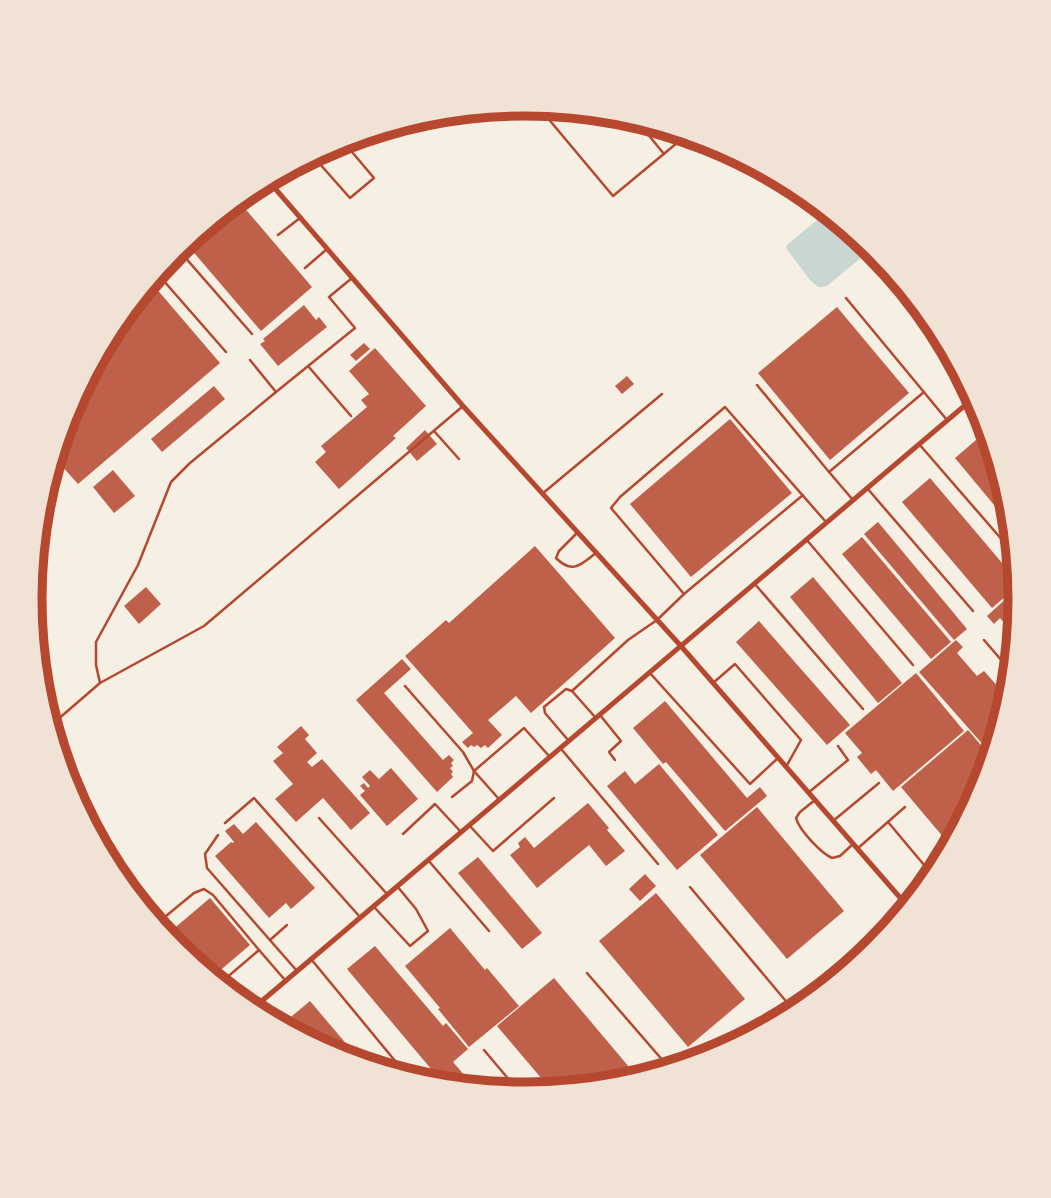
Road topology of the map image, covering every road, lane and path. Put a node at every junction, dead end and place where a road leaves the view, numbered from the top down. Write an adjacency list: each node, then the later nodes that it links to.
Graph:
1 (547, 117): 5 (lane)
2 (645, 131): 5 (lane)
3 (679, 141): 5 (lane)
4 (349, 149): 6 (lane)
5 (664, 154)
6 (319, 162)
7 (273, 187): 8 (street)
8 (300, 218): 9 (lane); 10 (street)
9 (278, 235)
10 (327, 249): 12 (lane); 13 (street)
11 (184, 257): 16 (lane)
12 (305, 268)
13 (352, 278): 19 (lane); 25 (street)
14 (163, 279): 17 (lane)
15 (846, 298): 22 (lane)
16 (252, 334)
17 (226, 352)
18 (250, 360): 21 (lane)
19 (308, 366): 21 (lane); 26 (lane)
20 (757, 385): 31 (lane)
21 (276, 392): 50 (lane)
22 (924, 392): 27 (lane); 31 (lane)
23 (662, 394): 33 (lane)
24 (967, 403): 27 (street)
25 (463, 406): 28 (lane); 33 (street)
26 (351, 416)
27 (947, 420): 29 (street)
28 (434, 431): 30 (lane); 50 (lane)
29 (919, 444): 32 (street); 39 (lane)
30 (459, 459)
31 (829, 472): 35 (lane)
32 (867, 488): 35 (street); 43 (lane)
33 (542, 494): 37 (street)
34 (803, 495): 36 (lane); 42 (lane); 42 (lane)
35 (853, 500): 36 (street)
36 (826, 522): 38 (street)
37 (578, 533): 40 (street); 40 (lane)
38 (806, 539): 41 (street); 48 (lane)
39 (1006, 544)
40 (596, 553): 44 (street)
41 (754, 583): 46 (street); 54 (lane)
42 (684, 594): 44 (lane)
43 (973, 611)
44 (657, 620): 46 (street); 53 (lane)
45 (984, 640): 47 (lane)
46 (680, 645): 49 (street); 51 (street)
47 (1005, 664)
48 (913, 665)
49 (649, 672): 55 (street); 61 (lane)
50 (100, 683): 56 (lane)
51 (713, 683): 61 (street); 63 (lane)
52 (405, 685): 64 (lane)
53 (572, 691): 55 (lane); 57 (lane)
54 (863, 709)
55 (597, 716): 57 (street); 62 (lane)
56 (57, 720)
57 (568, 740): 58 (street)
58 (560, 747): 60 (street); 82 (lane)
59 (838, 747): 66 (lane)
60 (549, 756): 64 (lane); 69 (street)
61 (778, 758): 63 (street)
62 (615, 760)
63 (786, 767): 66 (street)
64 (474, 772): 67 (lane); 69 (lane)
65 (879, 783): 73 (lane)
66 (808, 793): 70 (street)
67 (452, 797)
68 (554, 798): 76 (lane)
69 (499, 799): 76 (street)
70 (815, 800): 73 (street); 80 (lane)
71 (905, 807): 74 (lane)
72 (319, 818): 86 (lane)
73 (833, 821): 80 (street)
74 (888, 822): 80 (lane); 83 (lane)
75 (225, 823): 89 (lane)
76 (469, 825): 77 (street)
77 (461, 832): 78 (lane); 81 (street)
78 (402, 834)
79 (218, 835): 93 (lane)
80 (855, 846): 87 (street)
81 (428, 860): 84 (street); 92 (lane)
82 (658, 864)
83 (927, 869)
84 (397, 886): 86 (street); 88 (lane)
85 (690, 887): 104 (lane)
86 (387, 894): 88 (street)
87 (903, 901)
88 (373, 906): 89 (street)
89 (360, 917): 96 (street)
90 (163, 919): 94 (lane)
91 (287, 925): 93 (lane)
92 (488, 931)
93 (270, 940): 97 (lane)
94 (260, 950): 100 (lane); 101 (lane)
95 (855, 952): 99 (street)
96 (311, 959): 97 (street); 107 (lane)
97 (297, 971): 101 (street)
98 (587, 974): 106 (lane)
99 (824, 978): 102 (street)
100 (226, 979)
101 (285, 980): 103 (street)
102 (807, 992)
103 (260, 1003)
104 (789, 1004)
105 (484, 1050): 108 (lane)
106 (664, 1062)
107 (399, 1066)
108 (511, 1082)

